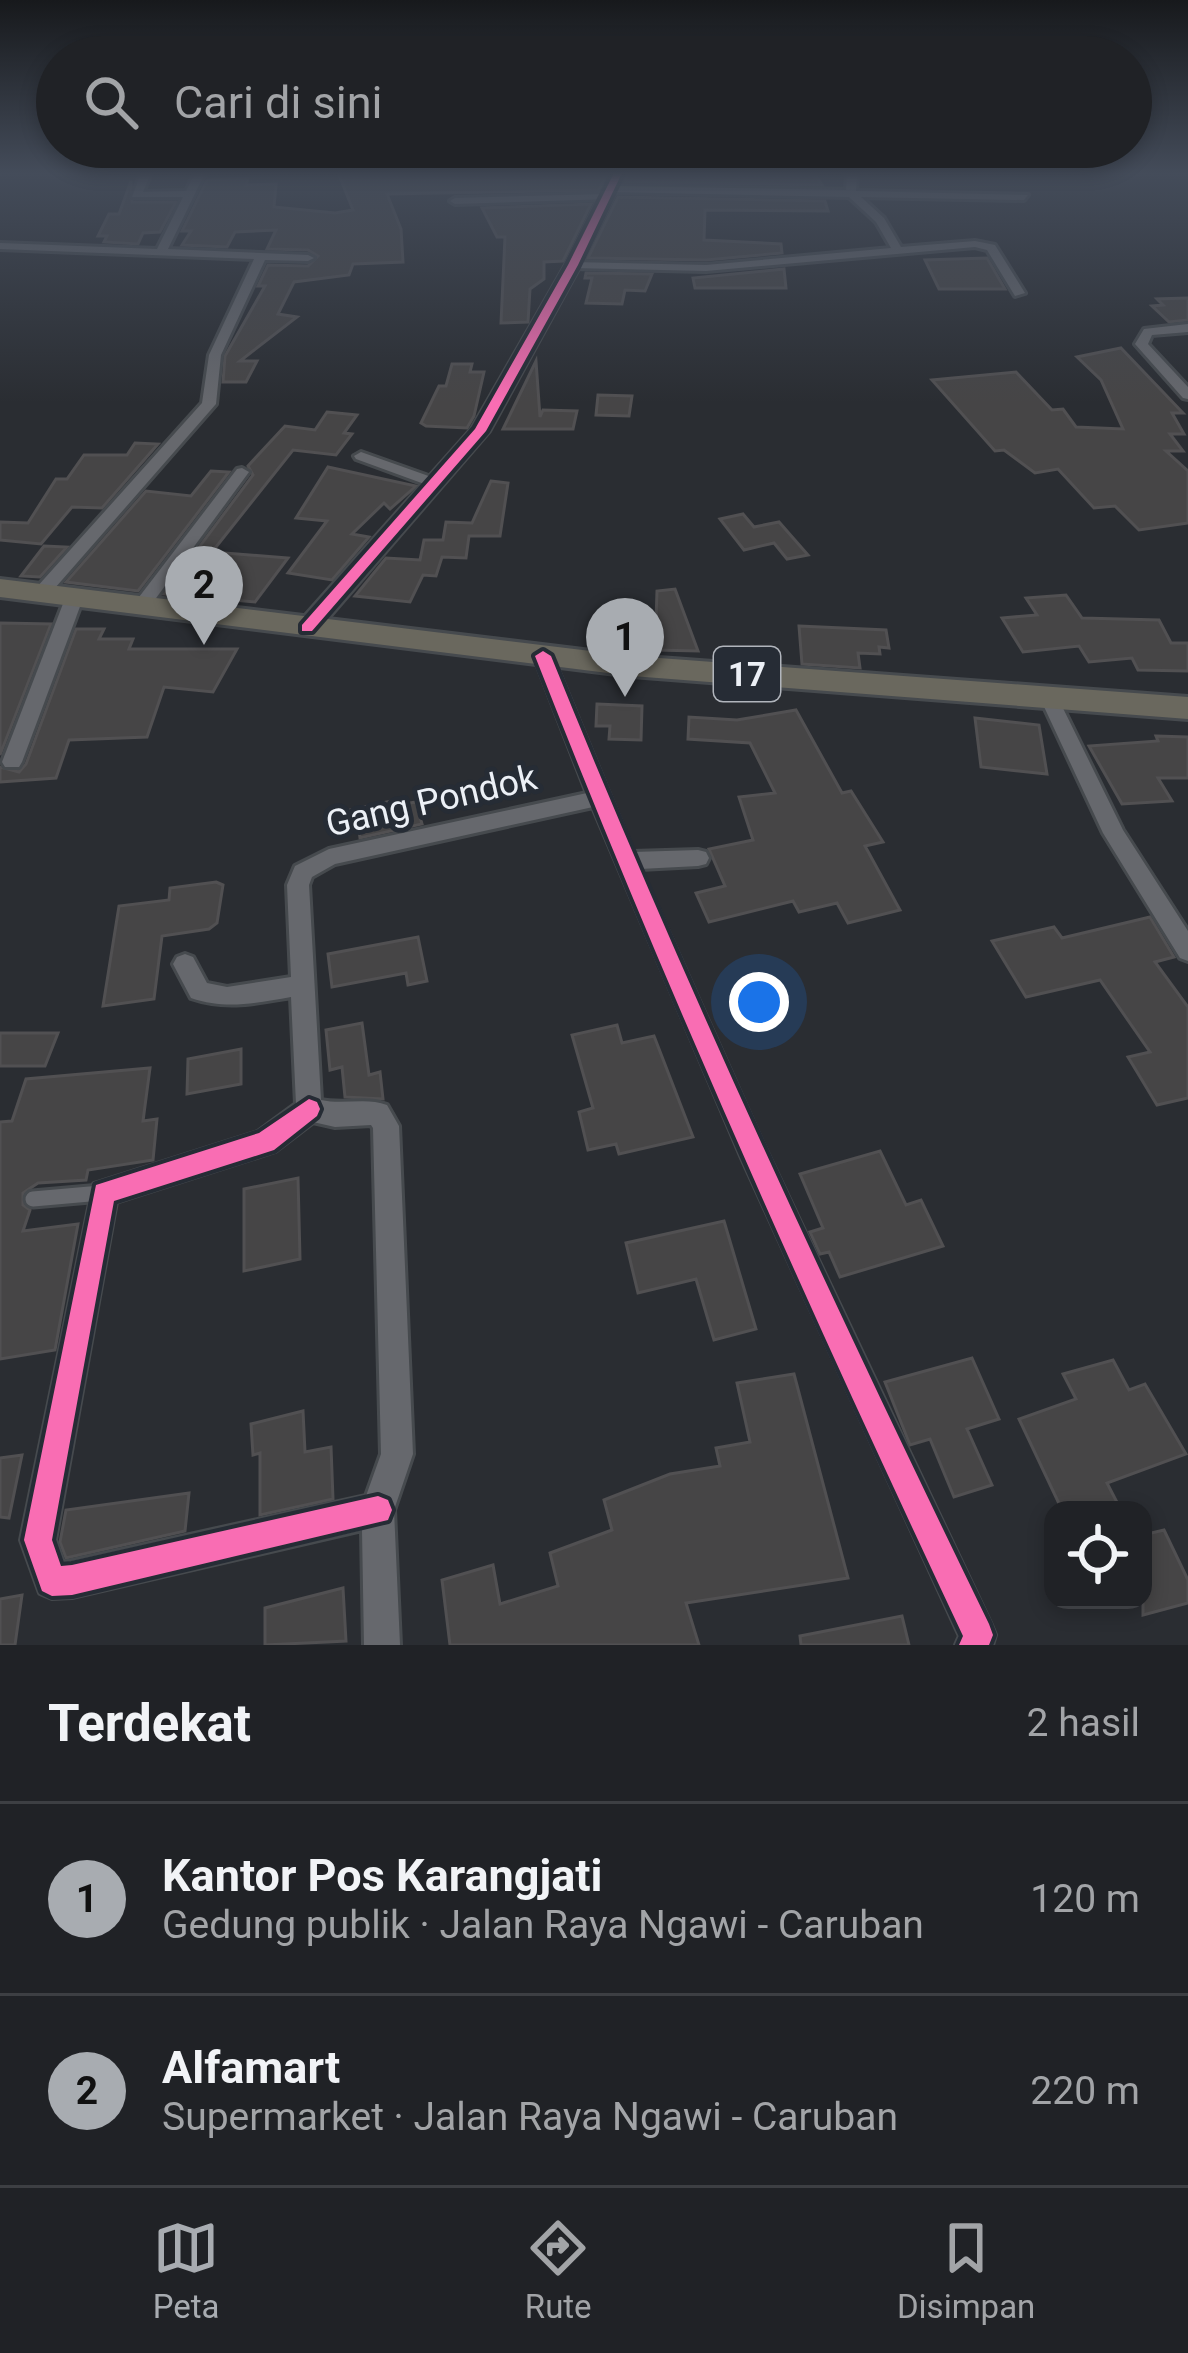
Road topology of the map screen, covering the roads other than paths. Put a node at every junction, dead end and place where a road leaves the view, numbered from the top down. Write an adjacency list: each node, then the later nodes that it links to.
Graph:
1 (86, 250): 7 (street)
2 (161, 250): 7 (street)
3 (581, 250): 10 (street)
4 (907, 250): 6 (street)
5 (992, 250): 11 (street)
6 (898, 251): 10 (street)
7 (160, 253): 8 (street)
8 (261, 257): 9 (street); 18 (street)
9 (308, 258)
10 (574, 265): 16 (street)
11 (1019, 293)
12 (1188, 328): 13 (street)
13 (1188, 395)
14 (361, 456): 16 (street)
15 (242, 472): 20 (street)
16 (432, 482): 21 (street)
17 (0, 588): 18 (highway, 17)
18 (41, 592): 19 (highway, 17)
19 (75, 596): 20 (highway, 17); 25 (street)
20 (142, 604): 21 (highway, 17)
21 (307, 628): 22 (highway, 17)
22 (543, 656): 23 (highway, 17); 26 (street)
23 (1048, 696): 24 (highway, 17); 29 (street)
24 (1188, 708)
25 (12, 762)
26 (598, 798): 28 (street); 31 (street, Gang Pondok)
27 (698, 859): 28 (street)
28 (626, 861): 37 (street)
29 (1188, 951)
30 (185, 964): 31 (street)
31 (303, 985): 32 (street, Gang Pondok)
32 (309, 1109): 33 (street); 35 (street)
33 (104, 1192): 34 (lane); 35 (street)
34 (33, 1199)
35 (378, 1510): 36 (street)
36 (382, 1645)
37 (974, 1645)

